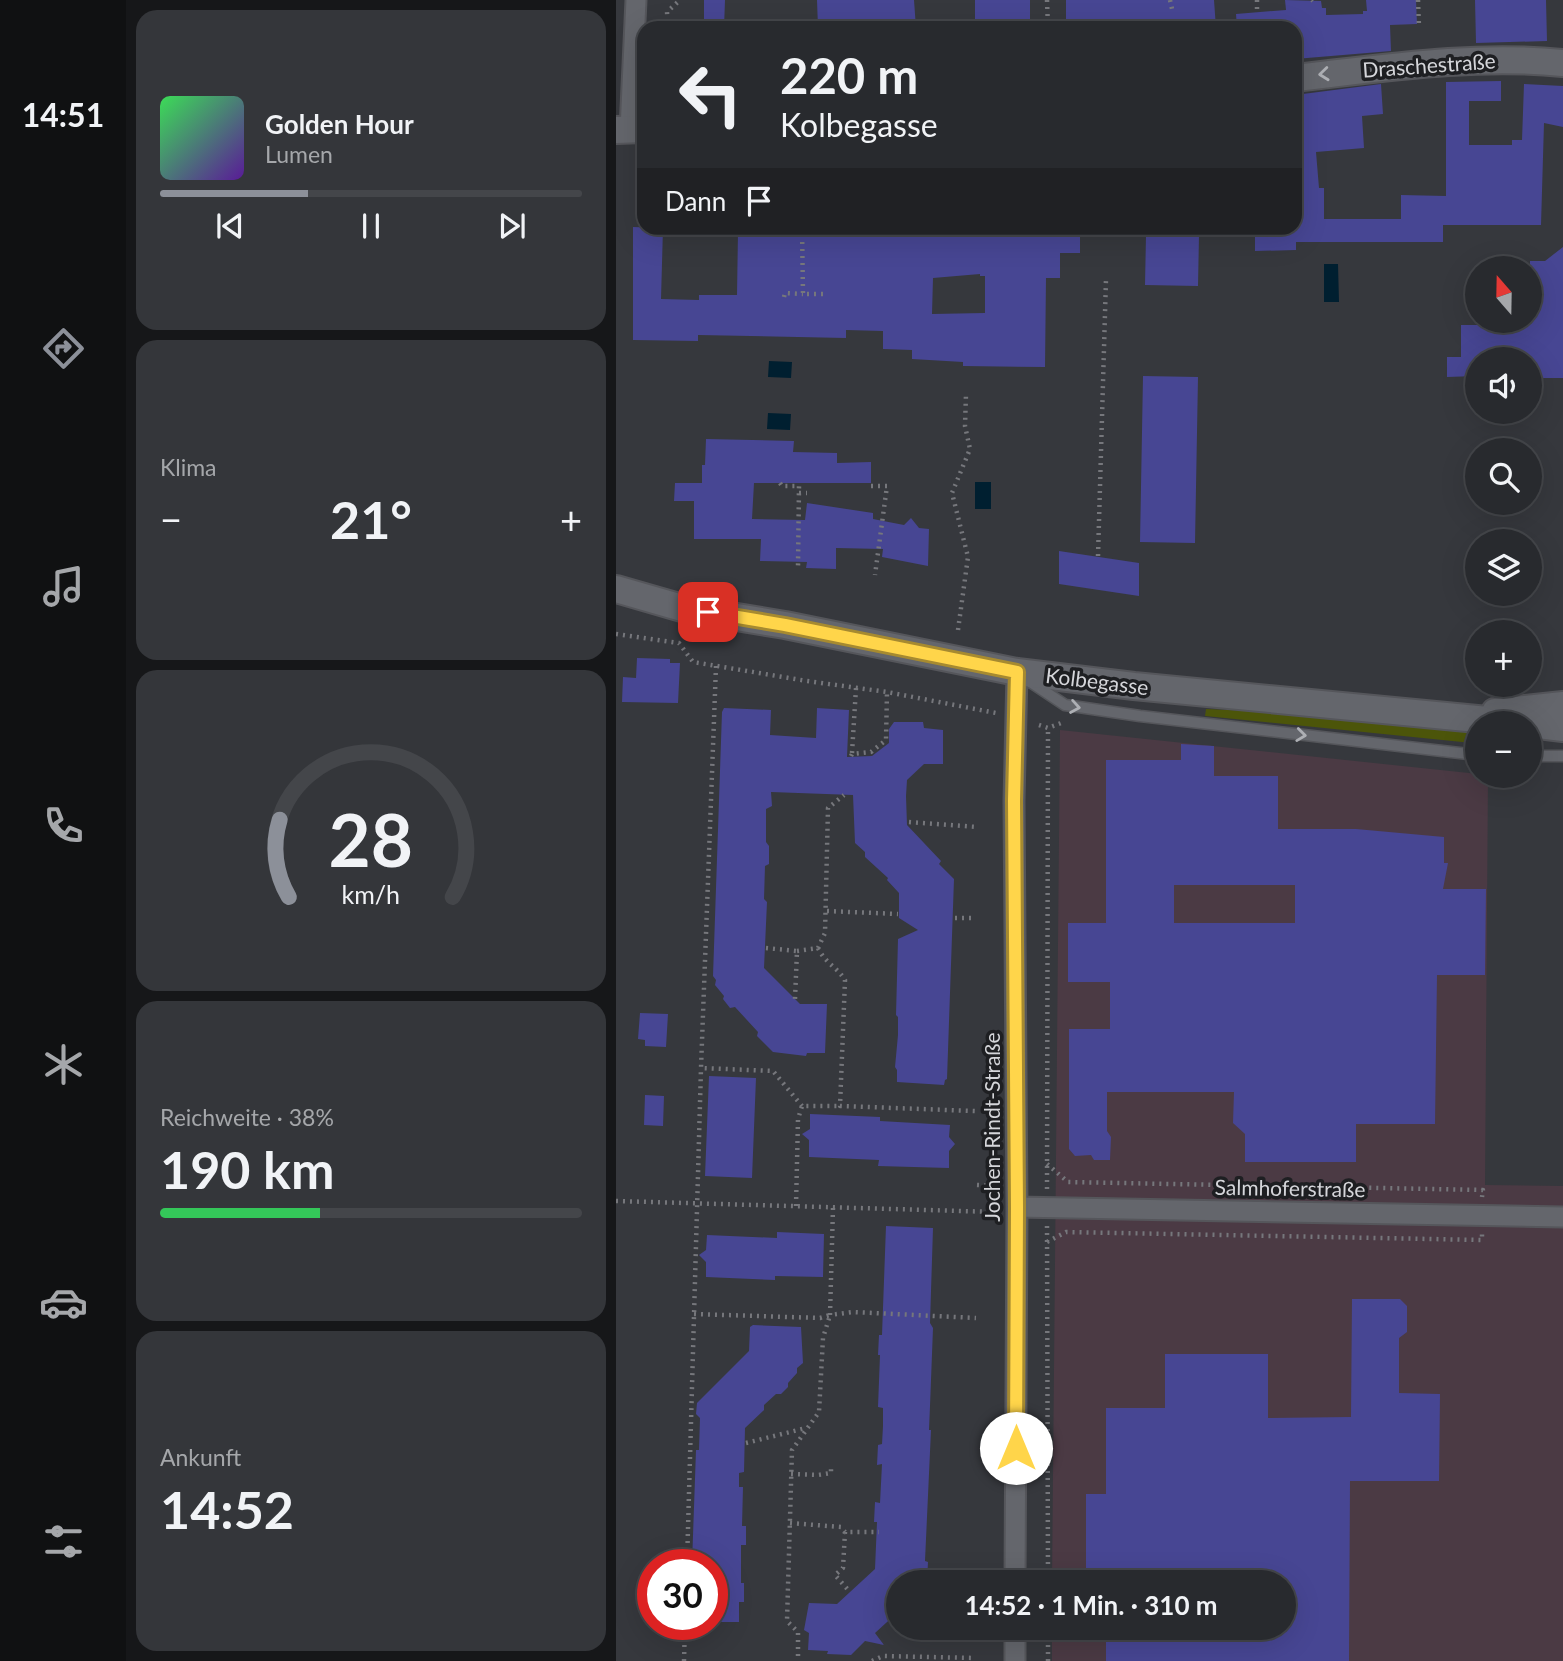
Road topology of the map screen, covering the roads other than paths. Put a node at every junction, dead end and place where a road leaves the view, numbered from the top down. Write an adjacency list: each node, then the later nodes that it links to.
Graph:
1 (636, 0): 4 (street)
2 (1563, 63): 3 (main road, Draschestraße, one-way to 3)
3 (1302, 77)
4 (630, 130)
5 (616, 589): 6 (main road, Kolbegasse)
6 (1017, 672): 8 (main road, Kolbegasse); 12 (lane, one-way to 12); 15 (street, Jochen-Rindt-Straße)
7 (1563, 705): 8 (main road, Kolbegasse)
8 (1459, 716): 9 (main road, Kolbegasse)
9 (1465, 717)
10 (1542, 725): 11 (main road)
11 (1563, 728)
12 (1465, 754)
13 (1563, 756): 14 (lane)
14 (1542, 757)
15 (1017, 1207): 16 (street, Salmhoferstraße); 17 (street, Jochen-Rindt-Straße)
16 (1563, 1217)
17 (1015, 1570)
18 (1015, 1640): 19 (street)
19 (1015, 1661)

